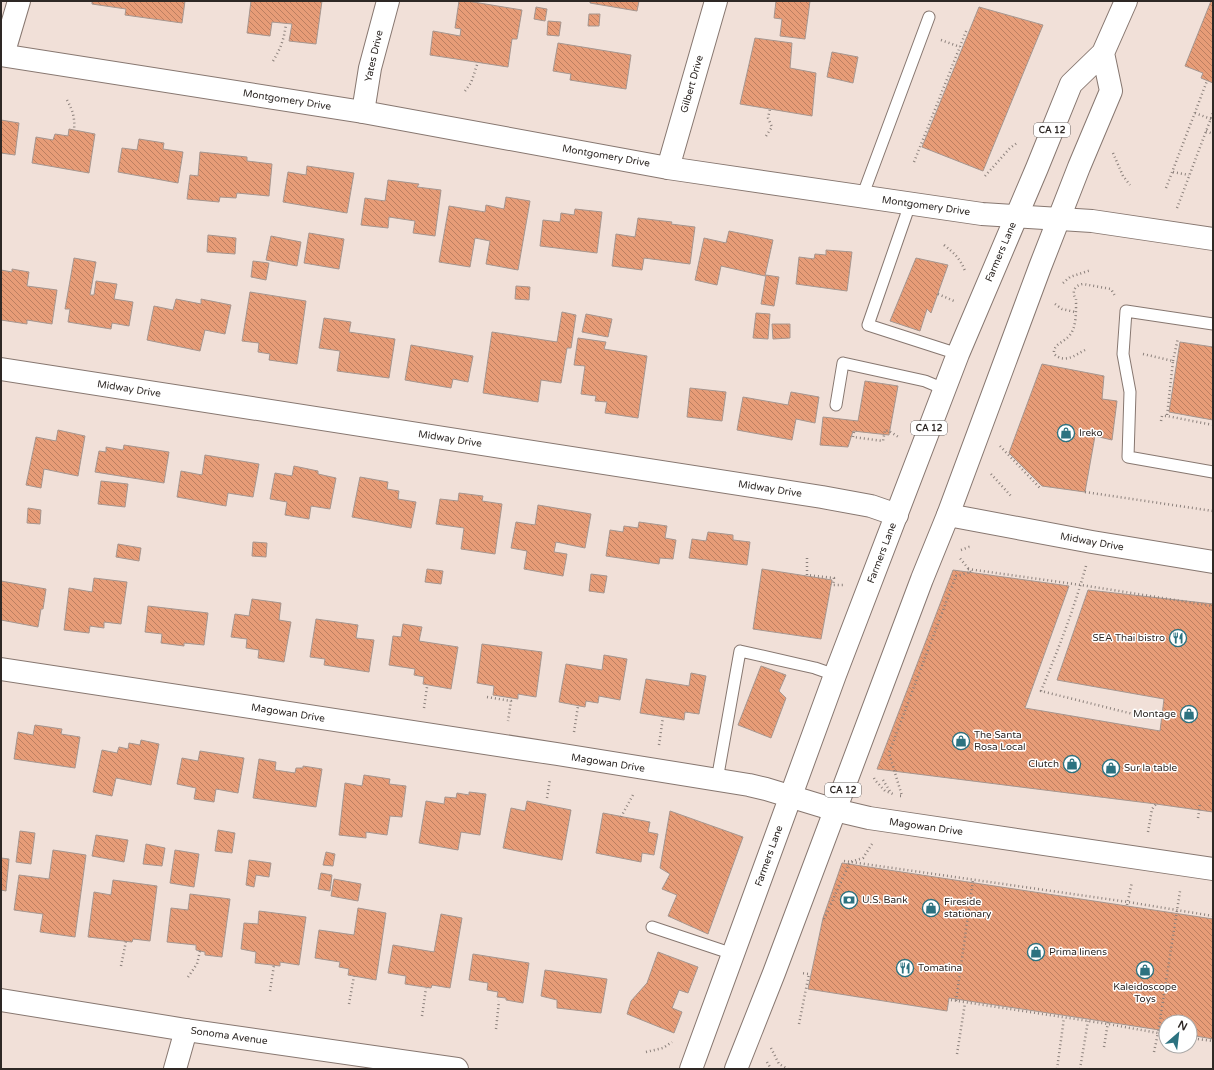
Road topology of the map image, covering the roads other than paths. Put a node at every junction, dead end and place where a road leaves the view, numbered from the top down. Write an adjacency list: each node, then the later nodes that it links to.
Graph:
1 (18, 1): 7 (main road)
2 (388, 1): 8 (main road, Yates Drive)
3 (716, 1): 9 (main road, Gilbert Drive)
4 (1126, 1): 6 (main road, Farmers Lane / CA 12)
5 (929, 17): 10 (lane)
6 (1103, 53): 12 (main road, Farmers Lane / CA 12); 13 (main road, CA 12)
7 (2, 55): 8 (main road, Montgomery Drive)
8 (363, 112): 9 (main road, Montgomery Drive)
9 (668, 168): 10 (main road, Montgomery Drive)
10 (862, 197): 11 (main road, Montgomery Drive)
11 (910, 204): 12 (main road, Montgomery Drive); 16 (lane)
12 (1016, 217): 13 (main road, Montgomery Drive); 16 (main road, Farmers Lane / CA 12)
13 (1059, 220): 14 (main road, Montgomery Drive); 22 (main road, CA 12)
14 (1213, 239)
15 (1213, 324): 20 (lane)
16 (958, 354): 18 (main road, Farmers Lane / CA 12)
17 (1, 370): 21 (main road, Midway Drive)
18 (944, 389): 19 (lane); 21 (main road, Farmers Lane / CA 12)
19 (836, 405)
20 (1213, 472)
21 (897, 515): 25 (main road, Farmers Lane / CA 12)
22 (948, 515): 23 (main road, Midway Drive); 28 (main road, CA 12)
23 (1213, 562)
24 (1, 669): 26 (main road, Magowan Drive)
25 (835, 675): 26 (lane); 27 (main road, Farmers Lane / CA 12)
26 (717, 780): 27 (main road, Magowan Drive)
27 (791, 797): 28 (main road, Magowan Drive); 31 (main road, Farmers Lane / CA 12)
28 (835, 810): 29 (main road, Magowan Drive); 37 (main road, CA 12)
29 (1213, 869)
30 (652, 927): 31 (lane)
31 (734, 954): 36 (main road, Farmers Lane / CA 12)
32 (1, 1000): 33 (main road, Sonoma Avenue)
33 (186, 1030): 34 (main road); 35 (main road, Sonoma Avenue)
34 (175, 1069)
35 (457, 1069)
36 (690, 1069)
37 (736, 1069)

